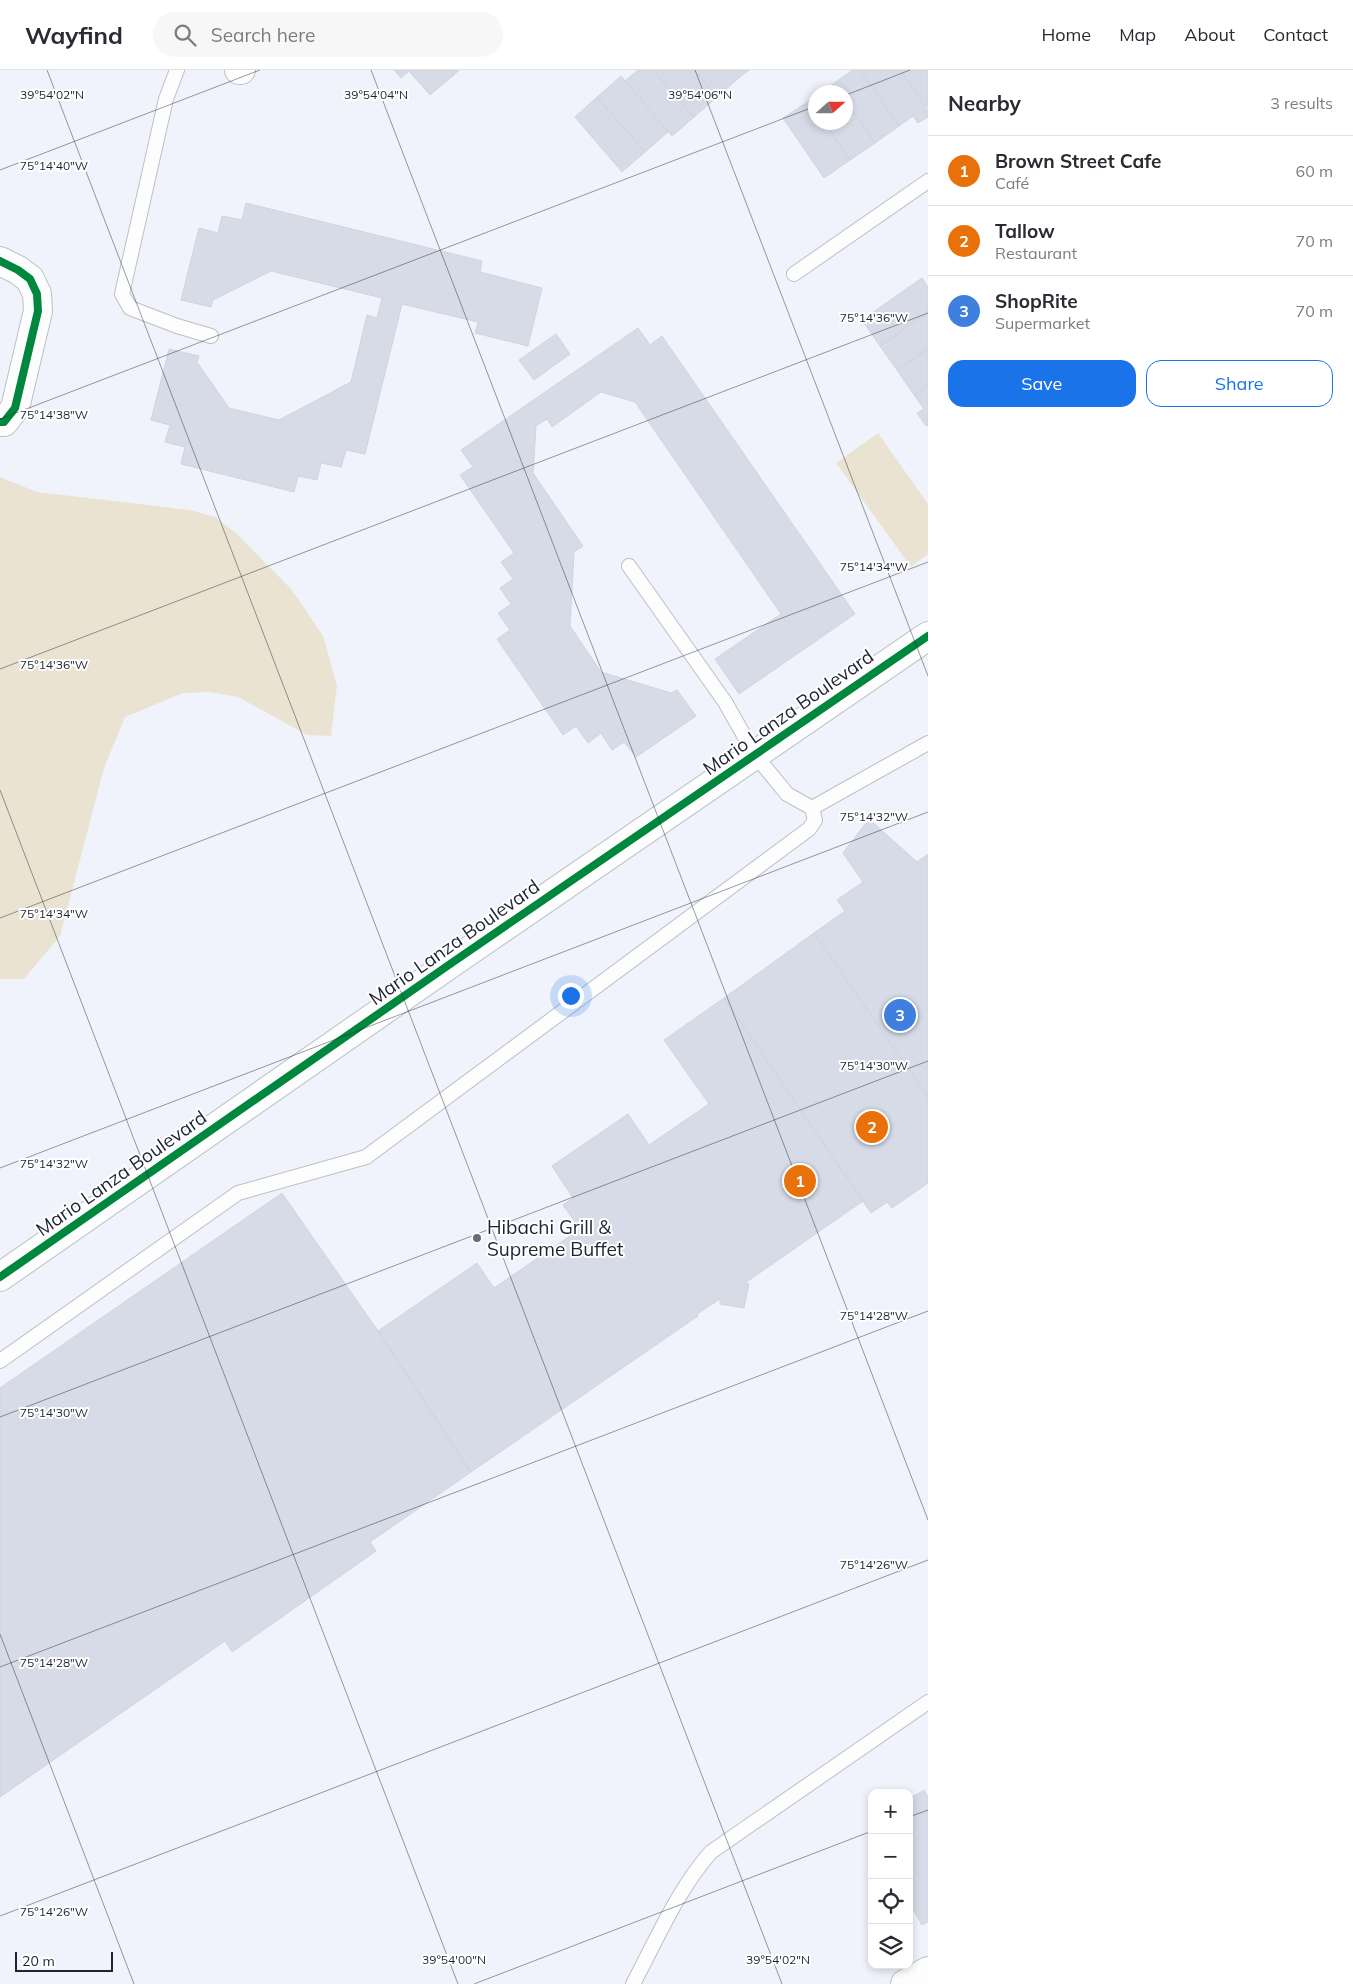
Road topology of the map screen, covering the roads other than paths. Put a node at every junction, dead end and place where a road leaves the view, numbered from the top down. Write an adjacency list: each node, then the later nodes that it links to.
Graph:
1 (176, 70): 5 (lane)
2 (928, 181): 4 (lane)
3 (0, 261): 6 (street)
4 (794, 274)
5 (211, 336)
6 (0, 422)
7 (630, 566): 10 (lane)
8 (928, 636): 10 (street, Mario Lanza Boulevard)
9 (928, 742): 11 (lane)
10 (755, 755): 11 (lane); 12 (street, Mario Lanza Boulevard)
11 (812, 808): 13 (lane)
12 (0, 1277)
13 (0, 1361)
14 (928, 1702): 16 (lane)
15 (928, 1971): 17 (street)
16 (633, 1984)
17 (905, 1984)

